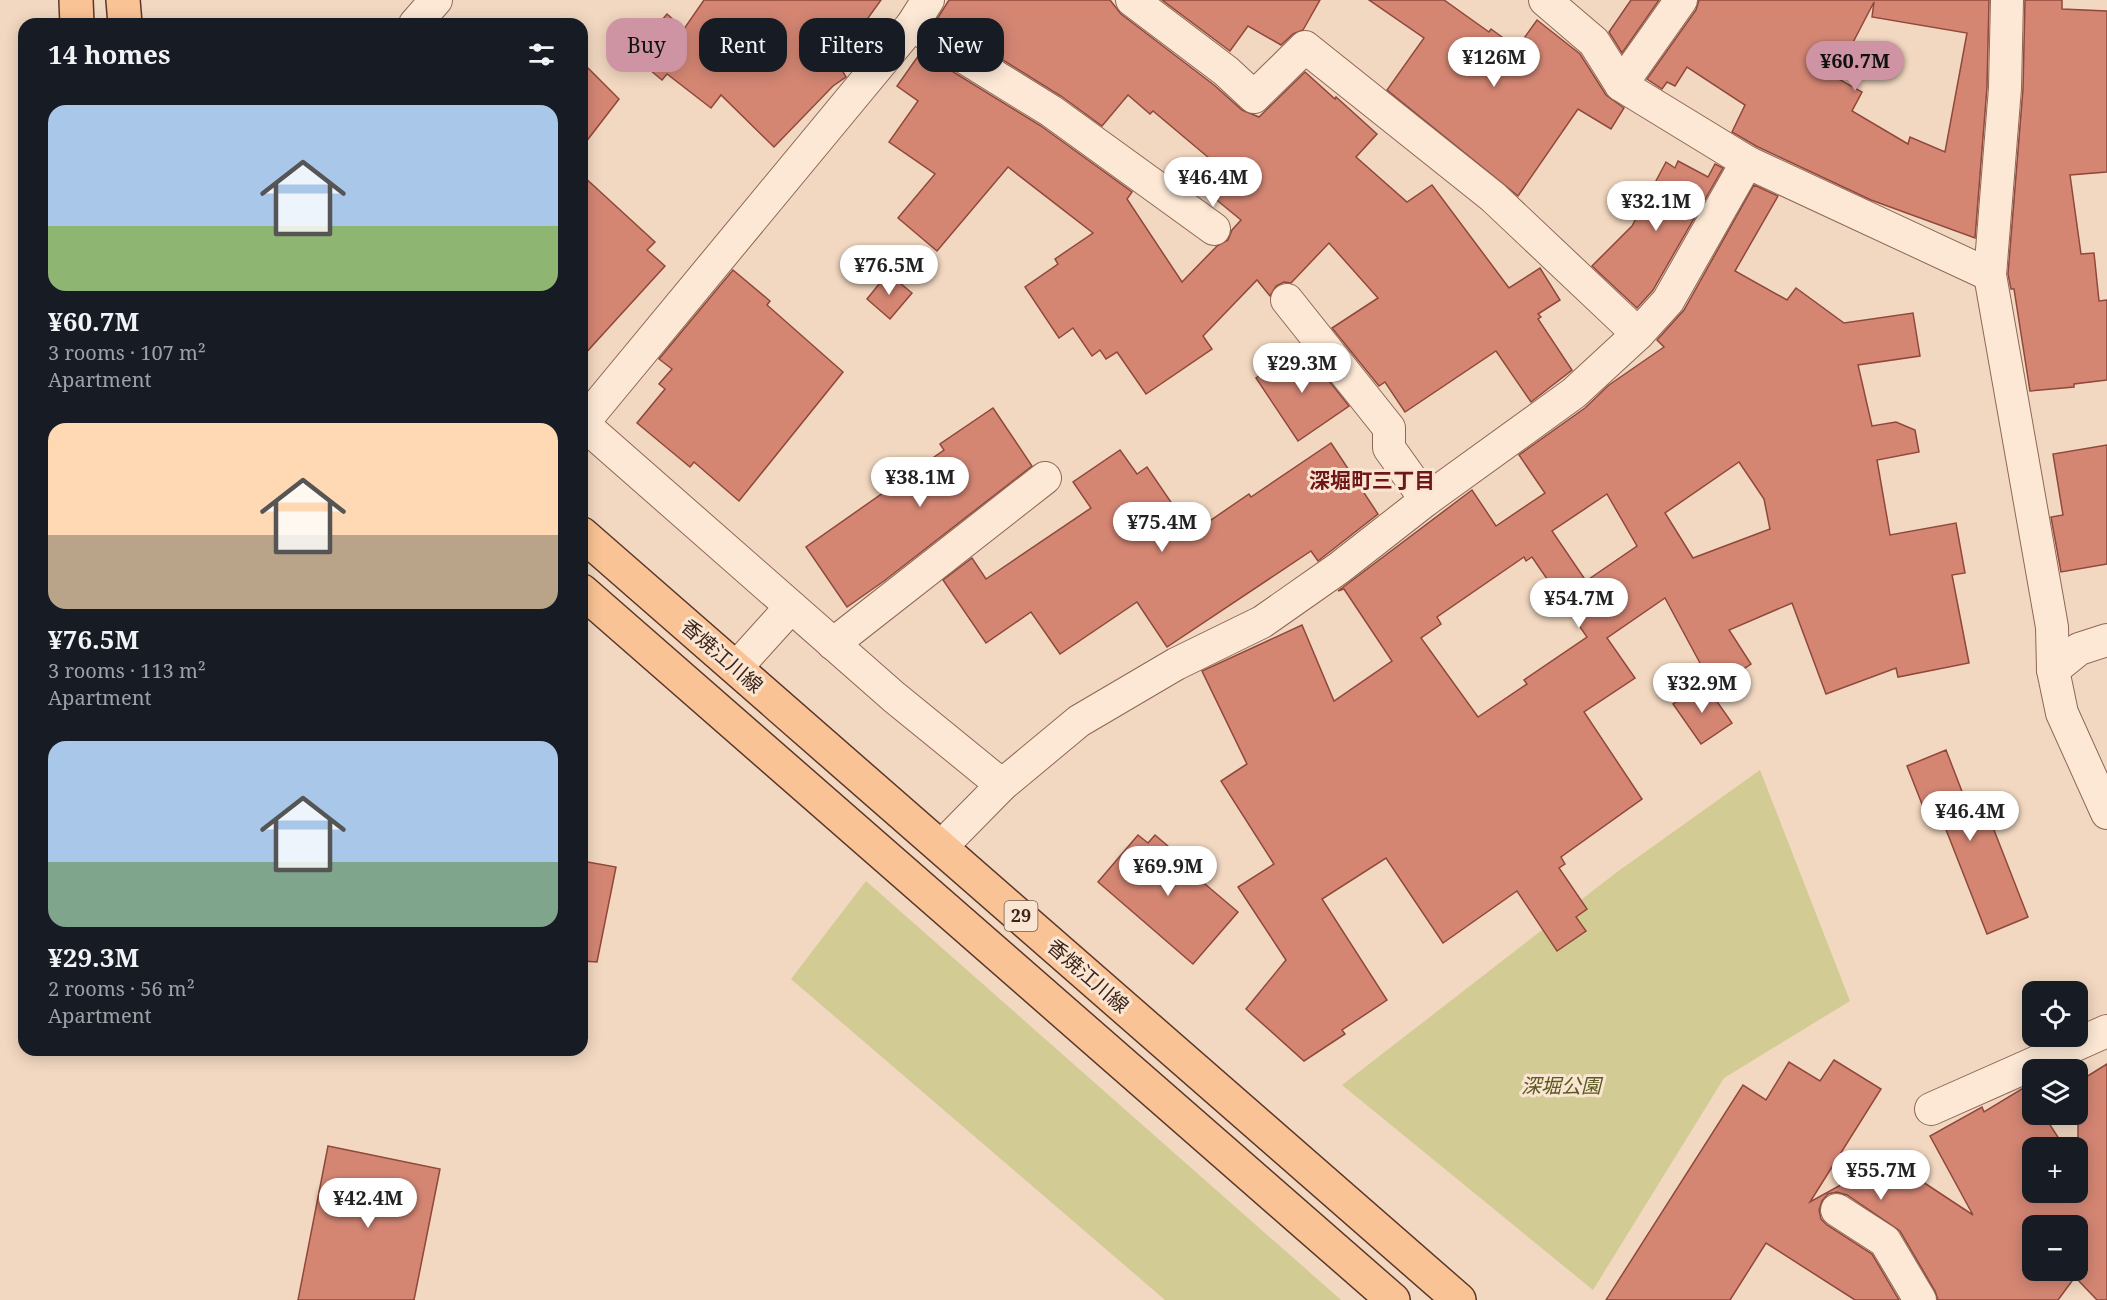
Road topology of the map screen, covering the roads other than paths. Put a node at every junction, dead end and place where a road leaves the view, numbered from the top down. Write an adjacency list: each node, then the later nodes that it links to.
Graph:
1 (76, 0): 9 (main road)
2 (123, 0): 10 (main road)
3 (436, 0): 11 (street)
4 (1132, 0): 17 (street)
5 (1545, 0): 12 (street)
6 (1681, 0): 12 (street)
7 (2007, 0): 15 (street)
8 (920, 12): 14 (street); 18 (street)
9 (77, 18)
10 (124, 18)
11 (420, 18)
12 (1621, 85): 13 (street)
13 (1747, 162): 15 (street); 17 (street)
14 (1214, 229)
15 (1990, 275): 28 (street)
16 (1287, 300): 21 (street)
17 (1638, 334): 21 (street)
18 (588, 417)
19 (588, 428): 24 (street)
20 (1045, 478): 26 (street)
21 (1426, 500): 29 (street)
22 (588, 539): 27 (main road, 香焼江川線 / 29)
23 (588, 596): 35 (main road, 29)
24 (791, 608): 26 (street); 27 (street)
25 (2107, 640): 28 (street)
26 (833, 644): 29 (street)
27 (736, 668): 31 (main road, 香焼江川線 / 29)
28 (2053, 670): 30 (street)
29 (1002, 785): 31 (street)
30 (2107, 813)
31 (941, 847): 36 (main road, 香焼江川線 / 29)
32 (2107, 1031): 33 (street)
33 (1931, 1110)
34 (1837, 1210): 37 (street)
35 (1394, 1300)
36 (1459, 1300)
37 (1920, 1300)

